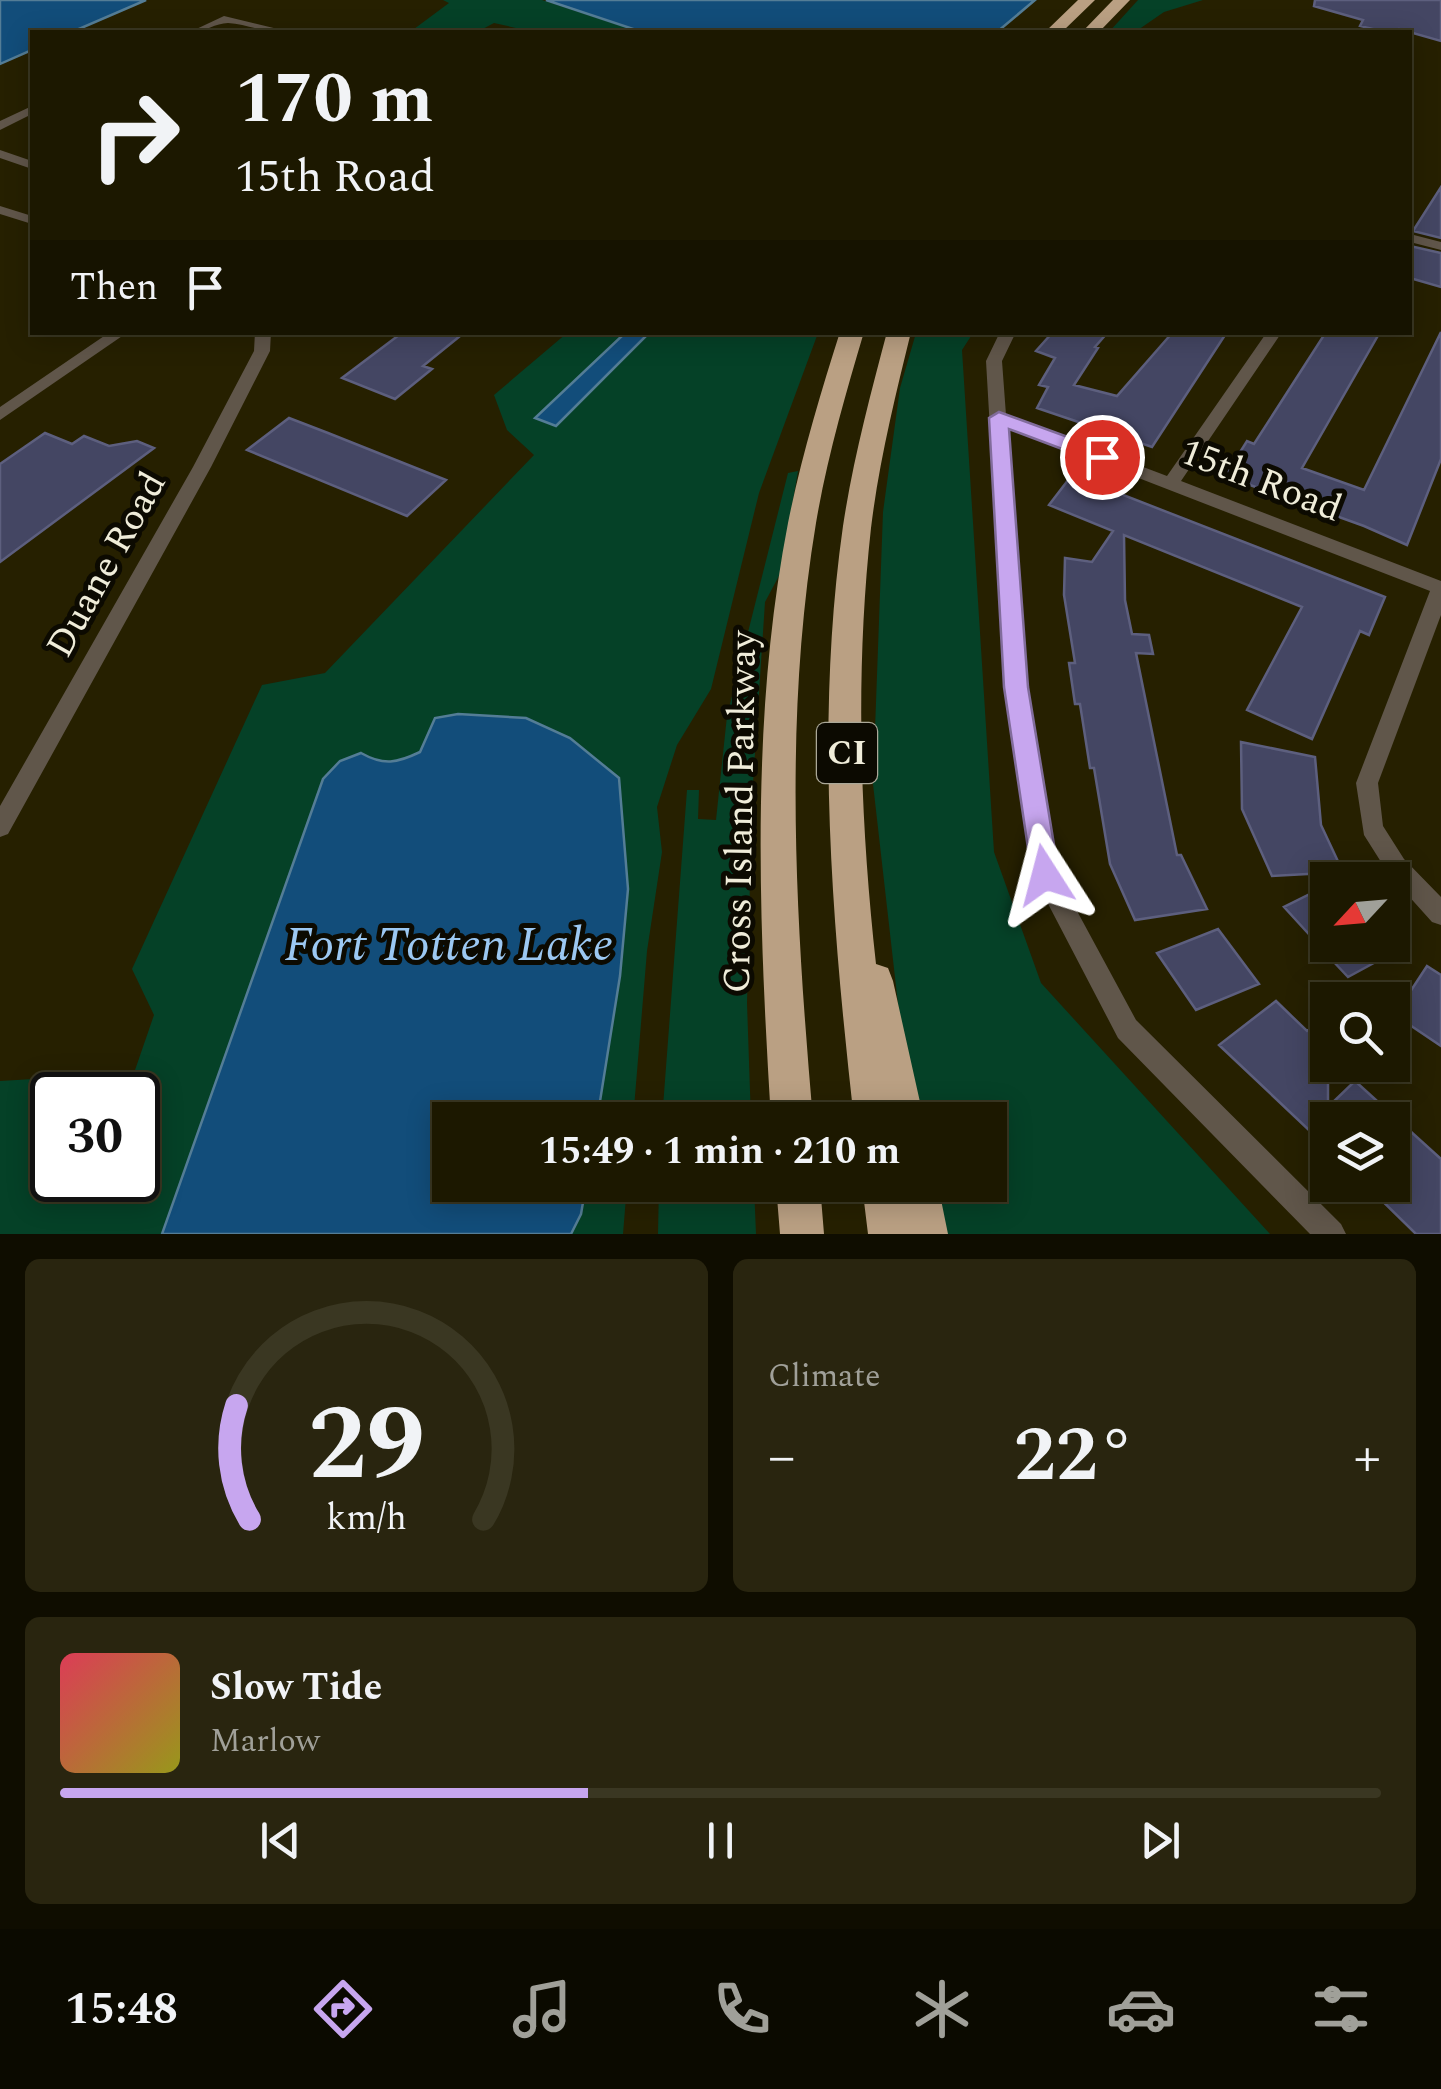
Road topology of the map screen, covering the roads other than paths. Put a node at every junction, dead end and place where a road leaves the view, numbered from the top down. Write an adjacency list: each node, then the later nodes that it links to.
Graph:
1 (1086, 0): 5 (highway)
2 (1122, 0): 6 (highway)
3 (199, 30): 4 (street)
4 (270, 30)
5 (1055, 30)
6 (1092, 30)
7 (30, 111): 8 (street)
8 (0, 126)
9 (0, 154): 10 (street)
10 (30, 164)
11 (0, 210): 12 (street)
12 (30, 219)
13 (1412, 239): 14 (street)
14 (1441, 246)
15 (117, 335): 21 (street)
16 (263, 335): 25 (street, Duane Road)
17 (851, 335): 28 (highway, Cross Island Parkway / CI)
18 (898, 335): 26 (highway, CI)
19 (1007, 335): 22 (street)
20 (1273, 335): 23 (street)
21 (0, 415)
22 (999, 418): 23 (street, 15th Road); 37 (street)
23 (1172, 483): 24 (street, 15th Road)
24 (1441, 589): 27 (street)
25 (0, 827)
26 (851, 880): 29 (highway, CI); 30 (highway)
27 (1441, 914)
28 (791, 1102)
29 (873, 1102)
30 (899, 1102)
31 (799, 1202): 34 (highway)
32 (886, 1202): 35 (highway)
33 (919, 1202): 36 (highway)
34 (802, 1234)
35 (890, 1234)
36 (926, 1234)
37 (1331, 1234)

